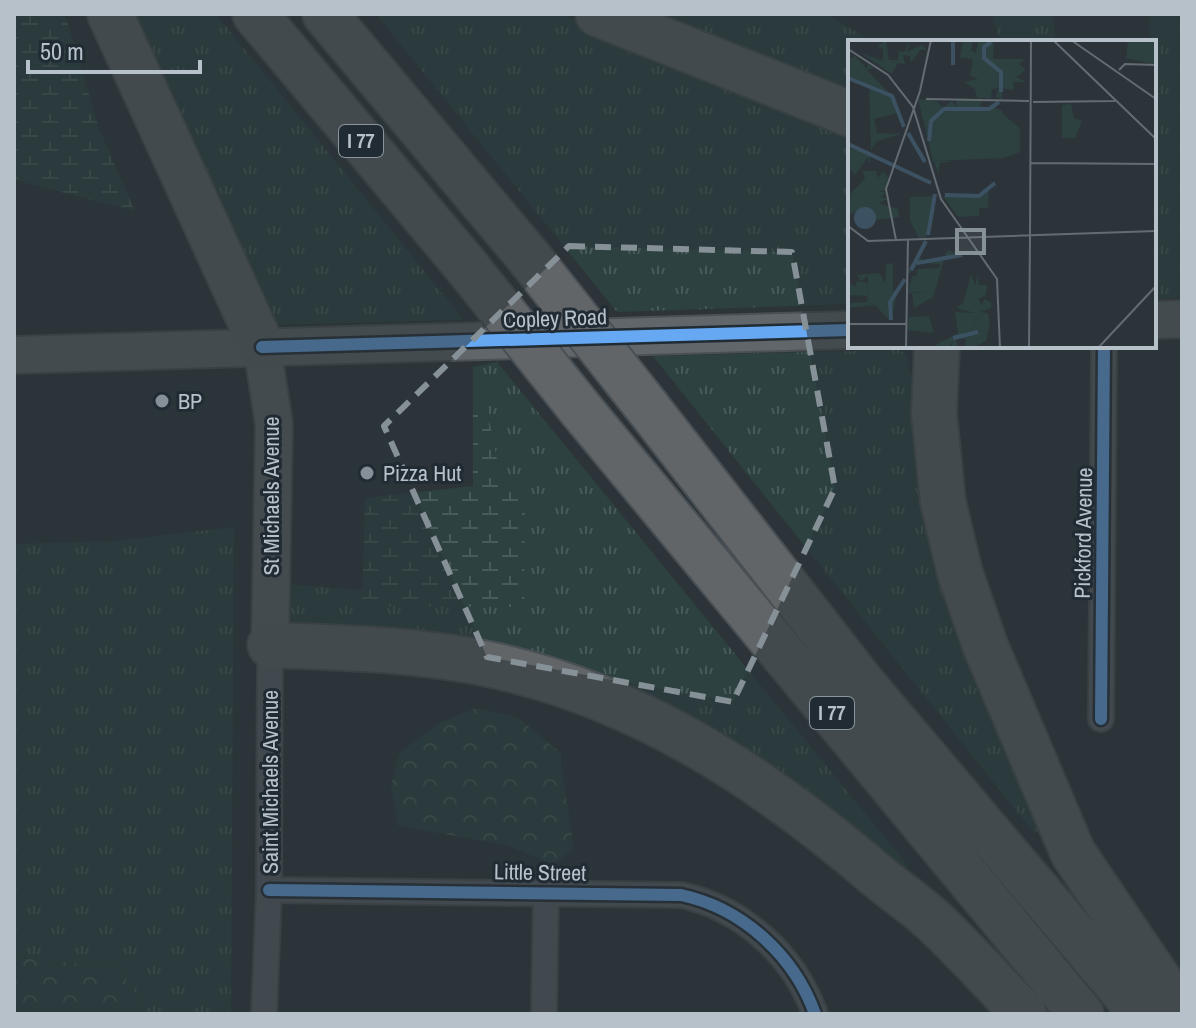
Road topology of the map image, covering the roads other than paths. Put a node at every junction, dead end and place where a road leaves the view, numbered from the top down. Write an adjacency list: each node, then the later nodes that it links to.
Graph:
1 (110, 14): 9 (highway)
2 (255, 14): 21 (highway, I 77, bridge)
3 (325, 14): 22 (highway, I 77, bridge)
4 (598, 14): 5 (highway)
5 (848, 113)
6 (1182, 319): 7 (main road)
7 (1156, 320)
8 (848, 330): 9 (main road, Copley Road)
9 (262, 347): 12 (main road, Copley Road); 13 (main road, St Michaels Avenue)
10 (937, 348): 23 (highway)
11 (1104, 348): 14 (street, Pickford Avenue)
12 (14, 355)
13 (270, 645): 15 (street, Saint Michaels Avenue); 20 (highway)
14 (1101, 719)
15 (269, 890): 16 (street, Little Street); 17 (street, Saint Michaels Avenue)
16 (546, 892): 18 (street); 19 (street, Little Street)
17 (264, 1014)
18 (544, 1014)
19 (815, 1014)
20 (1024, 1014)
21 (1081, 1014)
22 (1142, 1014)
23 (1182, 1014)

